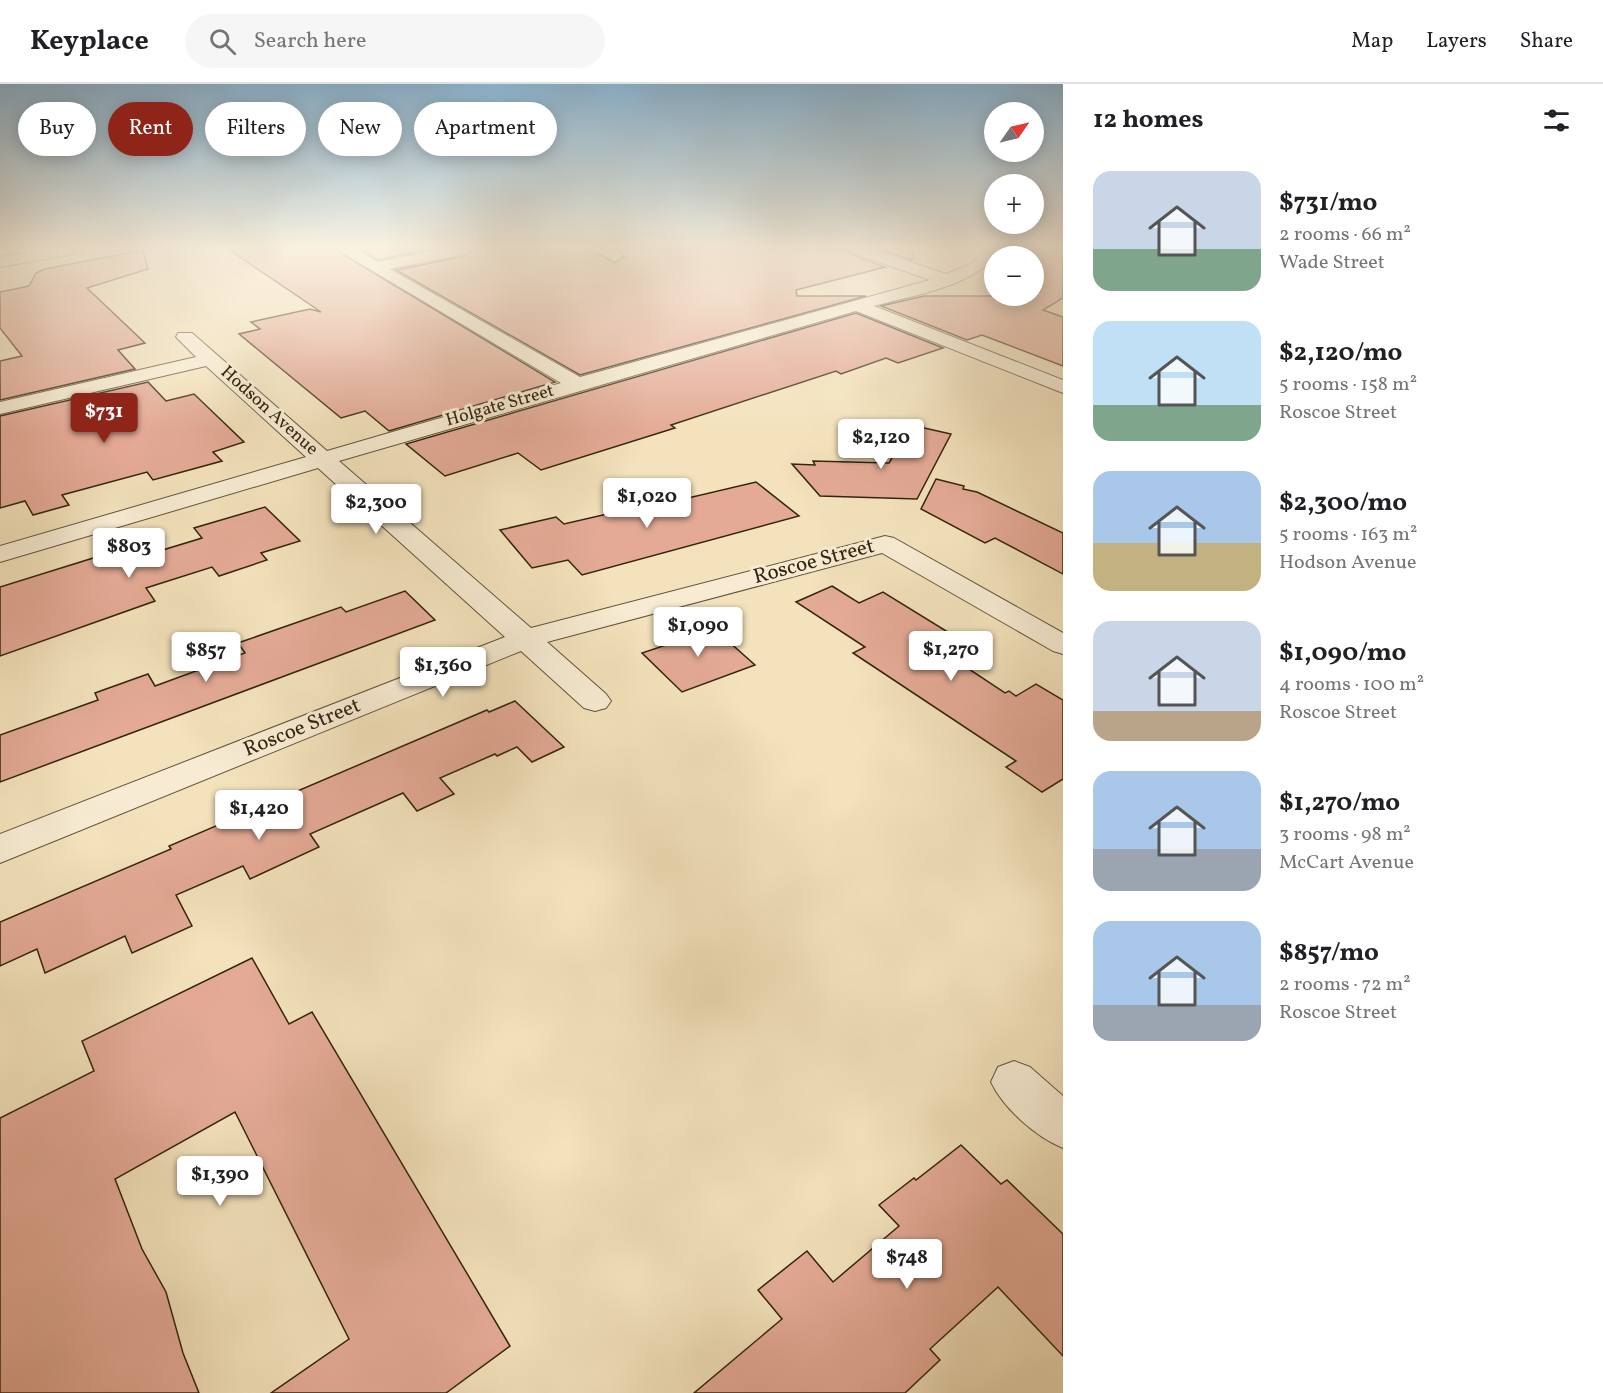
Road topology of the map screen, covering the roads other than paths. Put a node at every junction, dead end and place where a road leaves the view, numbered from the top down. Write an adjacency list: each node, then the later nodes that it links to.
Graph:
1 (450, 310): 6 (street)
2 (843, 310): 6 (street, Holgate Street)
3 (868, 310): 7 (street)
4 (185, 337): 5 (street, Hodson Avenue)
5 (211, 359): 8 (street); 9 (street, Hodson Avenue)
6 (578, 384): 9 (street, Holgate Street)
7 (1063, 387)
8 (0, 408)
9 (322, 458): 10 (street, Holgate Street); 11 (street, Hodson Avenue)
10 (0, 554)
11 (525, 639): 12 (street, Roscoe Street); 13 (street, Hodson Avenue); 14 (street, Roscoe Street)
12 (1063, 645)
13 (595, 701)
14 (0, 849)
15 (1014, 1082): 16 (street)
16 (1063, 1126)

